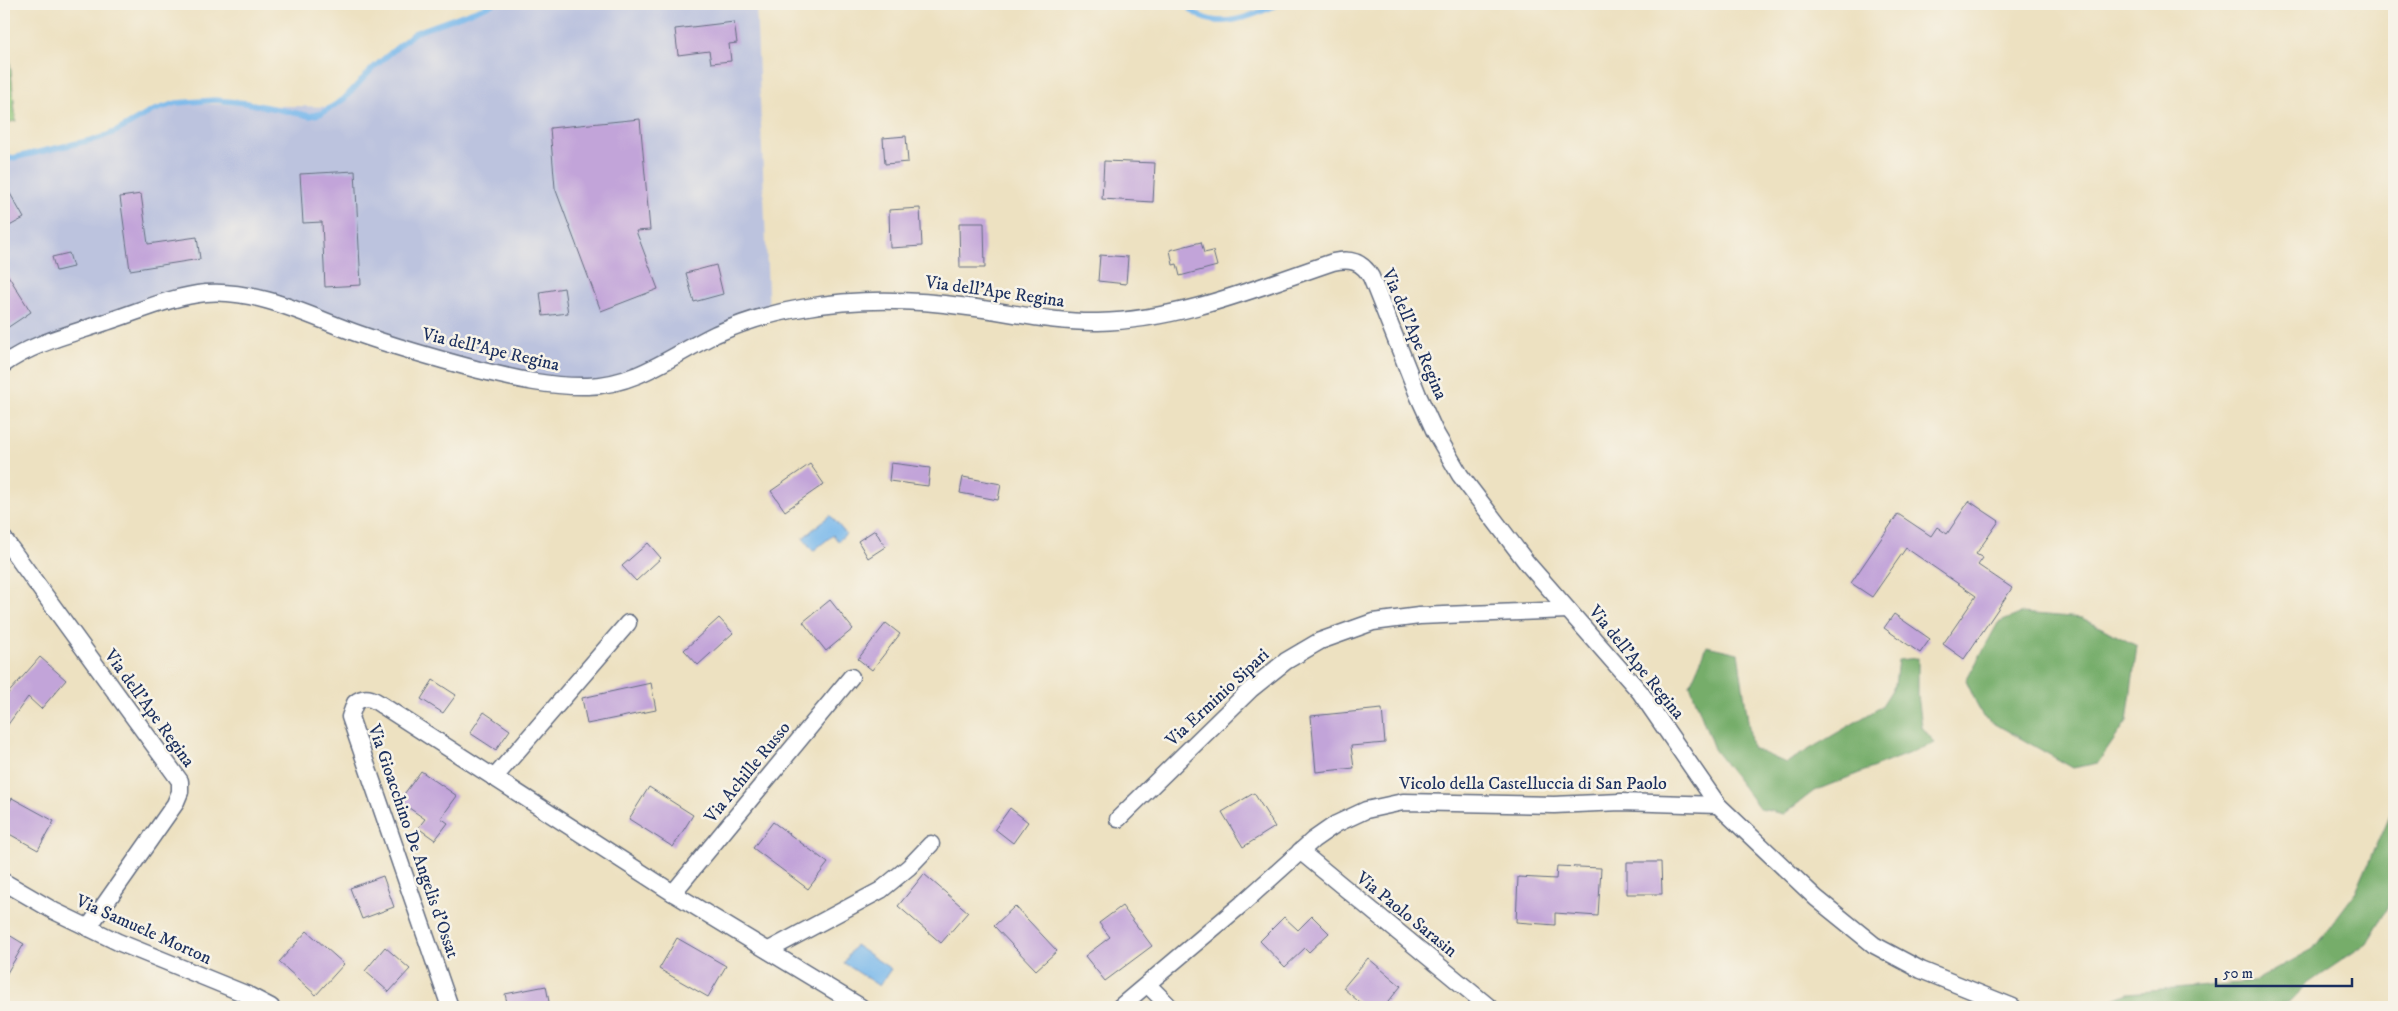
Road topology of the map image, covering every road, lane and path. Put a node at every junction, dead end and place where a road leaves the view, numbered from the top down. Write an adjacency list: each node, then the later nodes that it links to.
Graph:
1 (4, 364): 3 (street, Via dell'Ape Regina)
2 (4, 539): 13 (street, Via dell'Ape Regina)
3 (1568, 610): 7 (street, Via dell'Ape Regina); 8 (street, Via Erminio Sipari)
4 (628, 623): 6 (street)
5 (851, 677): 12 (street, Via Achille Russo)
6 (494, 778): 12 (street); 17 (street, Via Gioacchino De Angelis d'Ossat)
7 (1718, 805): 10 (street, Vicolo della Castelluccia di San Paolo); 22 (street, Via dell'Ape Regina)
8 (1118, 819)
9 (931, 844): 14 (street)
10 (1300, 851): 15 (street, Vicolo della Castelluccia di San Paolo); 21 (street, Via Paolo Sarasin)
11 (4, 882): 13 (street, Via Samuele Morton)
12 (673, 893): 14 (street)
13 (88, 928): 16 (street, Via Samuele Morton)
14 (768, 950): 18 (street)
15 (1148, 985): 19 (street, Vicolo della Castelluccia di San Paolo); 20 (street)
16 (271, 1007)
17 (450, 1007)
18 (861, 1007)
19 (1120, 1007)
20 (1170, 1007)
21 (1489, 1007)
22 (2013, 1007)

